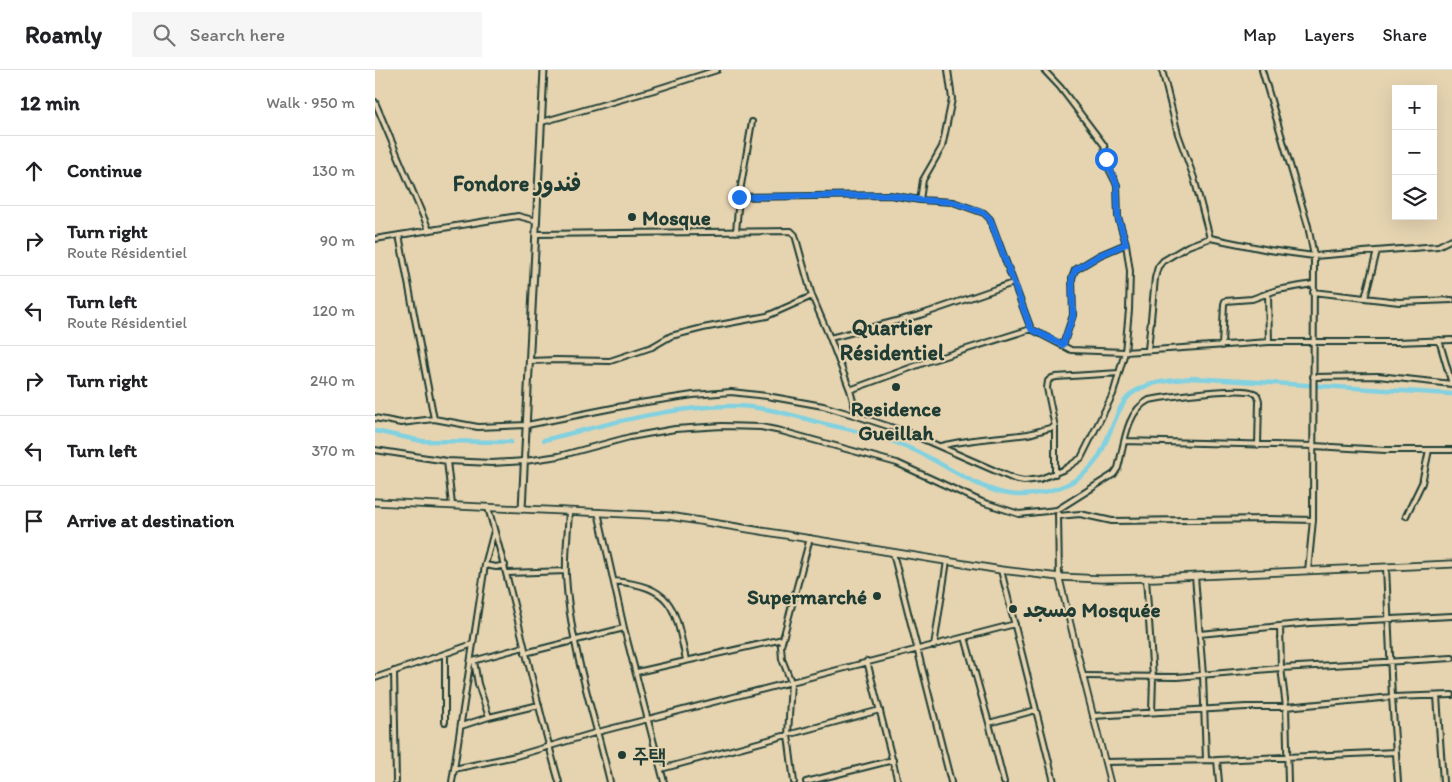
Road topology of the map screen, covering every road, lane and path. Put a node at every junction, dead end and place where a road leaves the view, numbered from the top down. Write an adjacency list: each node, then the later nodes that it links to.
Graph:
1 (544, 70): 8 (main road)
2 (717, 70): 8 (street)
3 (948, 70): 11 (street)
4 (1044, 70): 20 (street)
5 (1162, 70): 17 (street)
6 (1262, 70): 22 (street)
7 (375, 102): 13 (street)
8 (541, 122): 12 (main road)
9 (752, 122): 10 (street)
10 (739, 197): 11 (street); 14 (street)
11 (920, 200): 23 (street)
12 (537, 222): 13 (street); 15 (main road)
13 (429, 230): 16 (street)
14 (736, 232): 15 (street); 27 (street)
15 (536, 234): 40 (main road)
16 (399, 235): 18 (street); 47 (street)
17 (1210, 238): 22 (street); 38 (street)
18 (375, 239)
19 (1452, 239): 21 (street)
20 (1126, 244): 36 (street); 39 (street)
21 (1377, 251): 22 (street); 28 (street)
22 (1314, 256): 24 (street)
23 (1013, 283): 30 (street); 31 (street)
24 (1313, 284): 25 (street); 26 (street)
25 (1313, 292): 28 (street); 35 (street)
26 (1268, 293): 34 (street); 37 (street)
27 (812, 296): 31 (street); 40 (street)
28 (1365, 298): 29 (street)
29 (1452, 300)
30 (1031, 329): 36 (street); 44 (street)
31 (830, 338): 44 (street)
32 (1439, 340): 33 (street); 35 (street); 43 (street)
33 (1452, 340)
34 (1269, 342): 35 (street); 37 (street)
35 (1313, 343): 42 (street)
36 (1063, 345): 39 (street)
37 (1222, 346): 38 (street)
38 (1148, 350): 39 (street)
39 (1125, 352): 41 (street)
40 (530, 362): 48 (main road)
41 (1119, 372): 49 (street); 59 (street)
42 (1313, 377): 43 (street); 52 (street)
43 (1452, 384)
44 (850, 390): 45 (street)
45 (857, 416): 48 (street); 53 (street)
46 (375, 418): 47 (street)
47 (434, 419): 48 (street)
48 (527, 425): 58 (main road)
49 (1055, 427): 53 (street); 59 (street)
50 (1125, 441): 51 (street); 51 (street); 64 (street)
51 (1258, 445): 52 (street)
52 (1314, 446): 55 (street); 69 (street)
53 (940, 447): 59 (street)
54 (375, 450): 57 (street)
55 (1429, 450): 56 (street); 68 (street)
56 (1452, 450)
57 (447, 460): 58 (street); 61 (street)
58 (525, 461): 63 (main road); 64 (street)
59 (1055, 474)
60 (375, 502): 61 (highway)
61 (452, 505): 62 (highway)
62 (488, 508): 63 (highway); 70 (street)
63 (522, 509): 65 (highway)
64 (1057, 510): 67 (street)
65 (569, 511): 66 (highway); 79 (street)
66 (598, 512): 71 (highway); 85 (street)
67 (1059, 516): 69 (street); 83 (street)
68 (1406, 516)
69 (1313, 520): 80 (street)
70 (495, 530): 75 (street); 76 (street)
71 (810, 538): 72 (highway); 93 (street)
72 (893, 553): 73 (highway); 98 (street)
73 (947, 561): 78 (highway); 96 (street)
74 (1452, 564): 77 (highway)
75 (485, 565): 76 (street); 95 (street)
76 (505, 565): 81 (street)
77 (1386, 567): 80 (highway); 87 (street)
78 (1001, 570): 83 (highway); 88 (street)
79 (566, 571): 81 (street); 94 (street)
80 (1309, 571): 82 (highway)
81 (508, 573): 97 (street)
82 (1195, 576): 84 (highway); 91 (street)
83 (1059, 577): 84 (highway); 110 (street)
84 (1146, 578): 112 (street)
85 (615, 581): 90 (street); 102 (street)
86 (1452, 616): 87 (street)
87 (1389, 619): 89 (street); 105 (street)
88 (1015, 624): 92 (street); 120 (street)
89 (1280, 626): 91 (street); 106 (street)
90 (624, 628): 94 (street); 108 (street)
91 (1200, 634): 109 (street)
92 (965, 637): 96 (street); 127 (street)
93 (783, 639): 102 (street); 113 (street)
94 (574, 640): 99 (street); 129 (street)
95 (473, 644): 100 (street); 104 (street)
96 (933, 646): 98 (street)
97 (524, 647): 99 (street); 104 (street)
98 (918, 650): 103 (street); 148 (street)
99 (525, 653): 117 (street)
100 (445, 654): 107 (street); 126 (street)
101 (1452, 658): 105 (street)
102 (687, 660): 108 (street)
103 (867, 661): 113 (street); 119 (street)
104 (473, 662): 123 (street); 128 (street)
105 (1391, 662): 106 (street); 116 (street)
106 (1281, 668): 109 (street); 118 (street)
107 (394, 671): 111 (street); 140 (street)
108 (637, 672): 125 (street)
109 (1203, 675): 112 (street); 121 (street)
110 (1083, 676): 112 (street); 124 (street)
111 (375, 678)
112 (1153, 678): 122 (street)
113 (791, 682): 125 (street); 130 (street)
114 (1452, 695): 115 (street)
115 (1437, 696): 116 (street); 155 (street)
116 (1392, 697): 118 (street); 132 (street)
117 (539, 705): 123 (street); 131 (street)
118 (1286, 707): 121 (street); 133 (street)
119 (880, 710): 130 (street); 134 (street)
120 (1036, 710): 127 (street); 150 (street)
121 (1204, 710): 122 (street); 135 (street)
122 (1152, 712): 124 (street)
123 (489, 716): 128 (street)
124 (1093, 716): 137 (street)
125 (648, 720): 129 (street); 139 (street)
126 (445, 722)
127 (989, 723): 149 (street)
128 (461, 726): 138 (street)
129 (598, 732): 131 (street); 143 (street)
130 (788, 735): 139 (street); 145 (street)
131 (549, 747): 138 (street); 142 (street)
132 (1396, 752): 133 (street); 154 (street)
133 (1287, 756): 136 (street); 153 (street)
134 (893, 760): 146 (street); 147 (street)
135 (1206, 760): 136 (street); 137 (street)
136 (1217, 760): 152 (street)
137 (1105, 762): 151 (street)
138 (454, 769): 141 (street)
139 (661, 769): 144 (street)
140 (396, 782)
141 (452, 782)
142 (559, 782)
143 (610, 782)
144 (664, 782)
145 (794, 782)
146 (806, 782)
147 (898, 782)
148 (951, 782)
149 (1004, 782)
150 (1054, 782)
151 (1110, 782)
152 (1219, 782)
153 (1288, 782)
154 (1398, 782)
155 (1443, 782)

